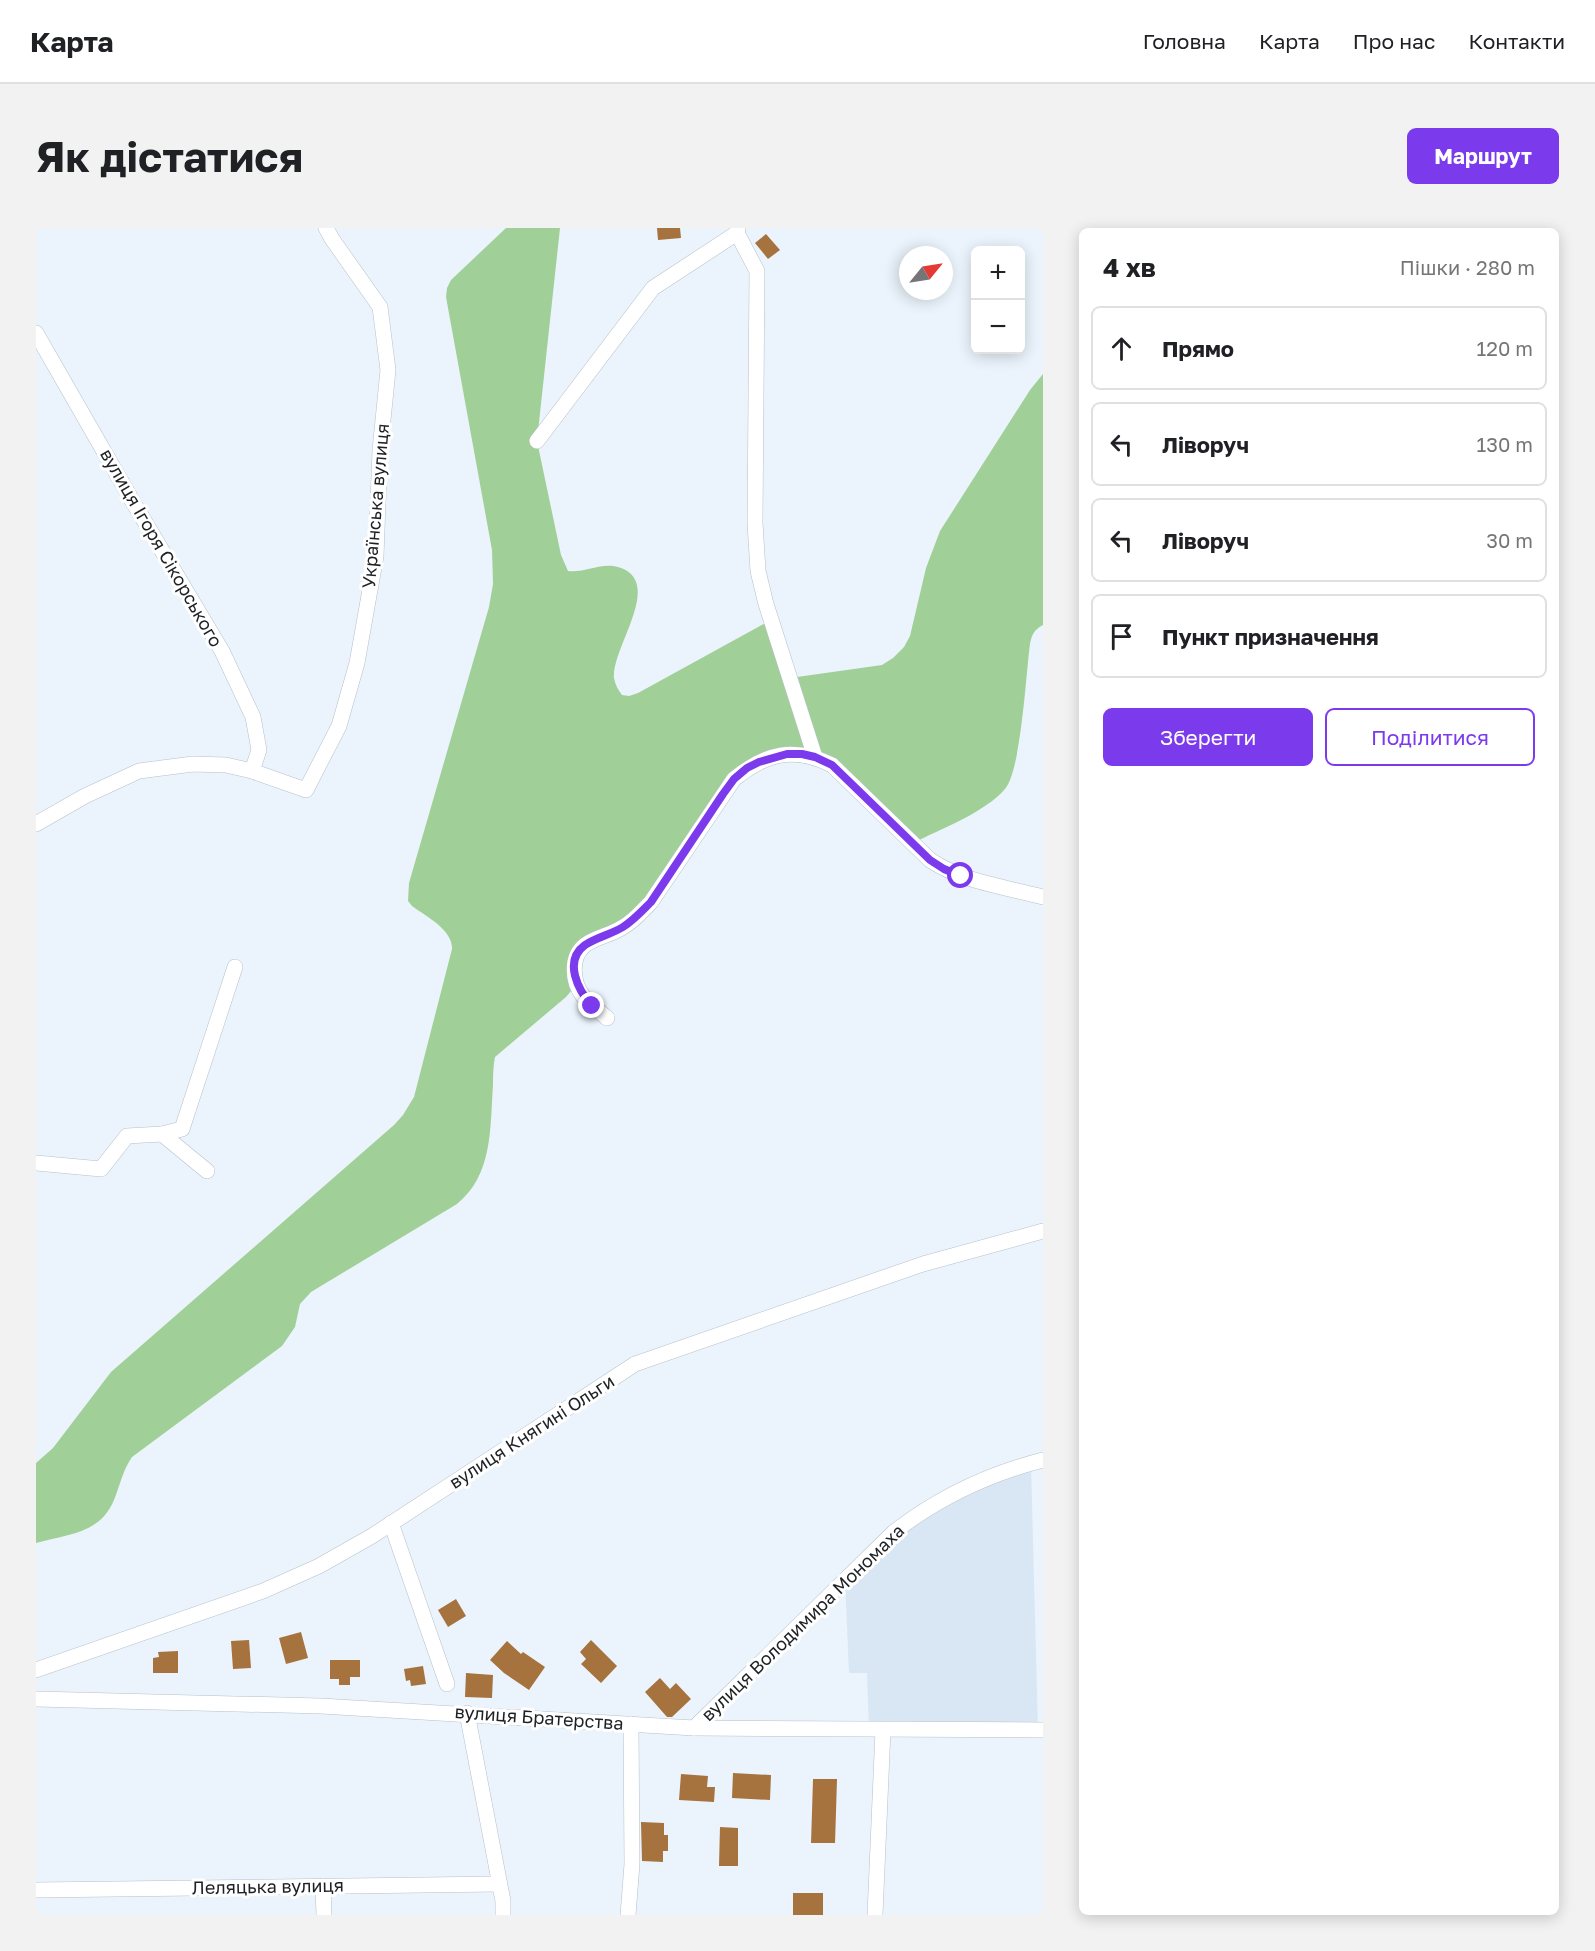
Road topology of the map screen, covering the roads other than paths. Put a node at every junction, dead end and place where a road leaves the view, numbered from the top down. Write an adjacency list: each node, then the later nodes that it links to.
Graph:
1 (326, 228): 6 (street, Українська вулиця)
2 (737, 231): 4 (street); 5 (street)
3 (36, 333): 6 (street, вулиця Ігоря Сікорського)
4 (537, 441)
5 (815, 757): 8 (street); 10 (street)
6 (252, 771): 7 (street)
7 (36, 824)
8 (1043, 897)
9 (235, 967): 11 (street)
10 (607, 1018)
11 (162, 1134): 12 (street); 13 (street)
12 (36, 1163)
13 (207, 1171)
14 (1043, 1231): 16 (street, вулиця Княгині Ольги)
15 (1043, 1460): 22 (street, вулиця Володимира Мономаха)
16 (391, 1523): 17 (street, вулиця Княгині Ольги); 18 (street)
17 (36, 1670)
18 (447, 1684)
19 (36, 1699): 20 (street, вулиця Братерства)
20 (466, 1713): 21 (street, вулиця Братерства); 25 (street)
21 (631, 1724): 22 (street, вулиця Братерства); 30 (street)
22 (694, 1728): 23 (street, вулиця Братерства)
23 (883, 1730): 24 (street, вулиця Братерства); 31 (street)
24 (1043, 1730)
25 (499, 1884): 26 (street, Леляцька вулиця); 29 (street)
26 (323, 1886): 27 (street, Леляцька вулиця); 28 (street)
27 (36, 1890)
28 (324, 1915)
29 (503, 1915)
30 (628, 1915)
31 (875, 1915)

